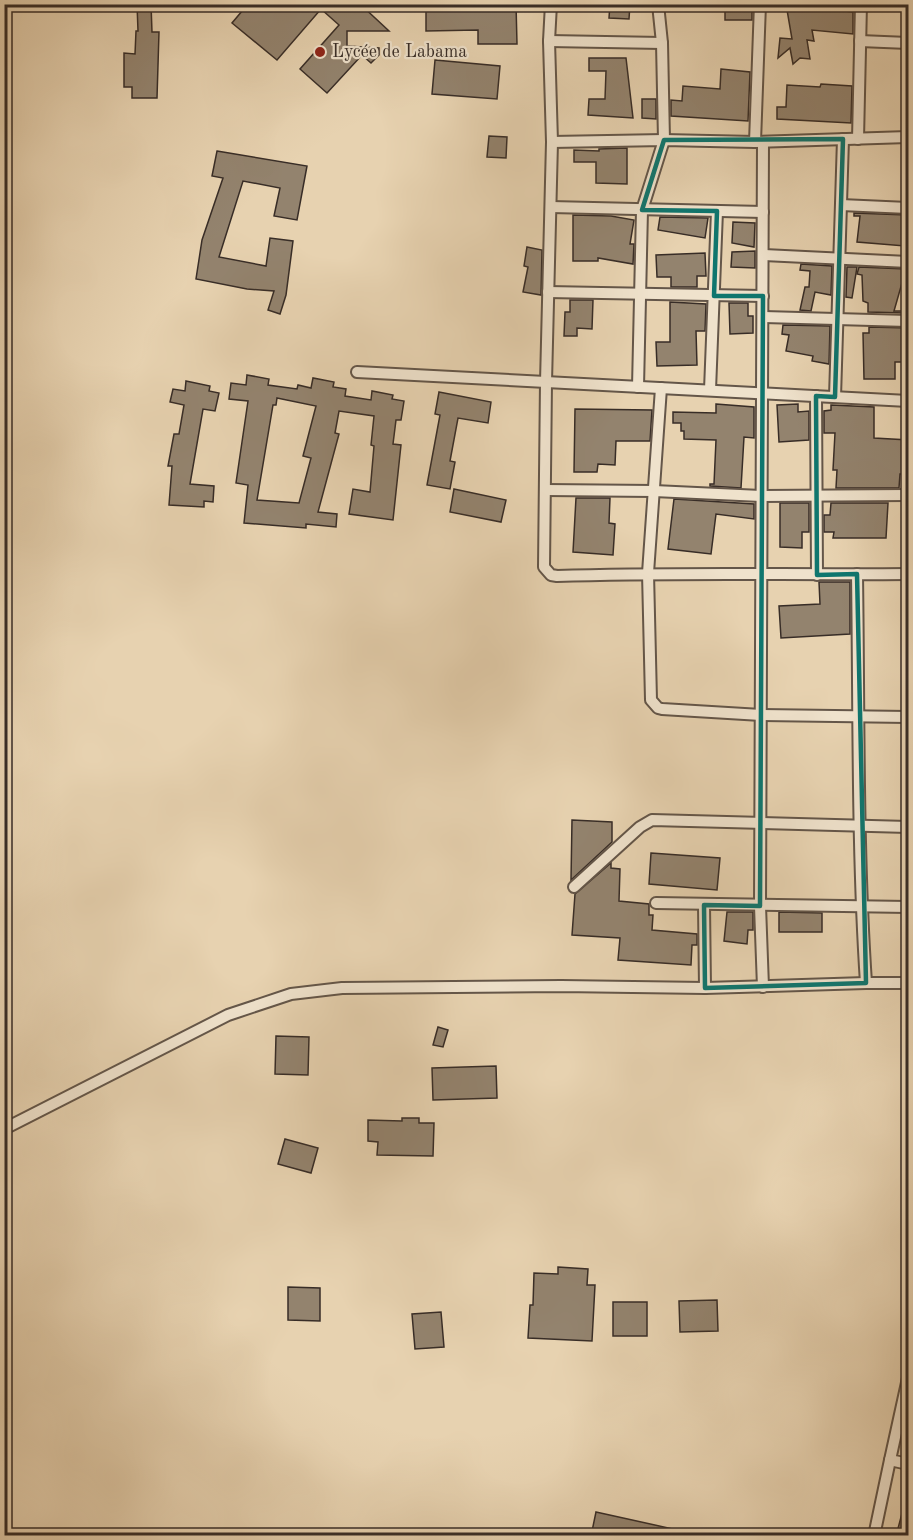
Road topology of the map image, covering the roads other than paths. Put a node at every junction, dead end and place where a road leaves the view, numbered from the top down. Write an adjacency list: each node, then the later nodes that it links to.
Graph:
1 (551, 4): 5 (street)
2 (658, 4): 7 (street)
3 (760, 4): 14 (street)
4 (861, 4): 6 (street)
5 (549, 41): 7 (street); 13 (street)
6 (860, 41): 8 (street); 10 (street)
7 (662, 43): 11 (street)
8 (909, 43)
9 (909, 137): 10 (street)
10 (858, 139): 12 (street)
11 (664, 140): 13 (street); 14 (street); 18 (street)
12 (843, 140): 14 (street); 15 (street)
13 (552, 142): 16 (street)
14 (759, 142): 20 (street)
15 (841, 205): 17 (street); 22 (street)
16 (551, 207): 18 (street); 24 (street)
17 (909, 208)
18 (642, 210): 19 (street); 25 (street)
19 (717, 211): 20 (street); 26 (street)
20 (763, 212): 21 (street)
21 (764, 255): 22 (street); 27 (street)
22 (839, 259): 23 (street); 29 (street)
23 (909, 262)
24 (548, 292): 25 (street); 32 (street)
25 (640, 294): 26 (street); 33 (street)
26 (714, 296): 27 (street); 35 (street)
27 (763, 296): 28 (street)
28 (764, 317): 29 (street); 36 (street)
29 (837, 319): 30 (street); 38 (street)
30 (909, 321)
31 (357, 372): 32 (street)
32 (546, 382): 33 (street); 40 (street)
33 (638, 387): 34 (street)
34 (661, 388): 35 (street); 41 (street)
35 (710, 390): 36 (street)
36 (763, 393): 37 (street); 43 (street)
37 (816, 396): 38 (street); 44 (street)
38 (835, 397): 39 (street)
39 (909, 400)
40 (546, 490): 41 (street); 45 (street)
41 (654, 491): 43 (street); 45 (street)
42 (909, 495): 44 (street)
43 (761, 496): 44 (street); 48 (street)
44 (815, 496): 49 (street)
45 (648, 573): 48 (street); 50 (street)
46 (857, 574): 47 (street); 49 (street); 51 (street)
47 (909, 574)
48 (762, 575): 49 (street); 50 (street)
49 (817, 575)
50 (761, 715): 51 (street); 53 (street)
51 (859, 716): 52 (street); 54 (street)
52 (909, 717)
53 (760, 824): 54 (street); 56 (street); 59 (street)
54 (859, 826): 55 (street); 60 (street)
55 (909, 827)
56 (574, 887)
57 (656, 903): 58 (street)
58 (704, 905): 59 (street); 65 (street)
59 (760, 906): 60 (street); 64 (street)
60 (861, 907): 61 (street); 62 (street)
61 (909, 907)
62 (866, 983): 63 (street); 64 (street)
63 (909, 983)
64 (763, 987): 65 (street)
65 (705, 988): 66 (street)
66 (4, 1129)
67 (909, 1377): 68 (street)
68 (890, 1460): 69 (street); 70 (street)
69 (909, 1464)
70 (873, 1536)

